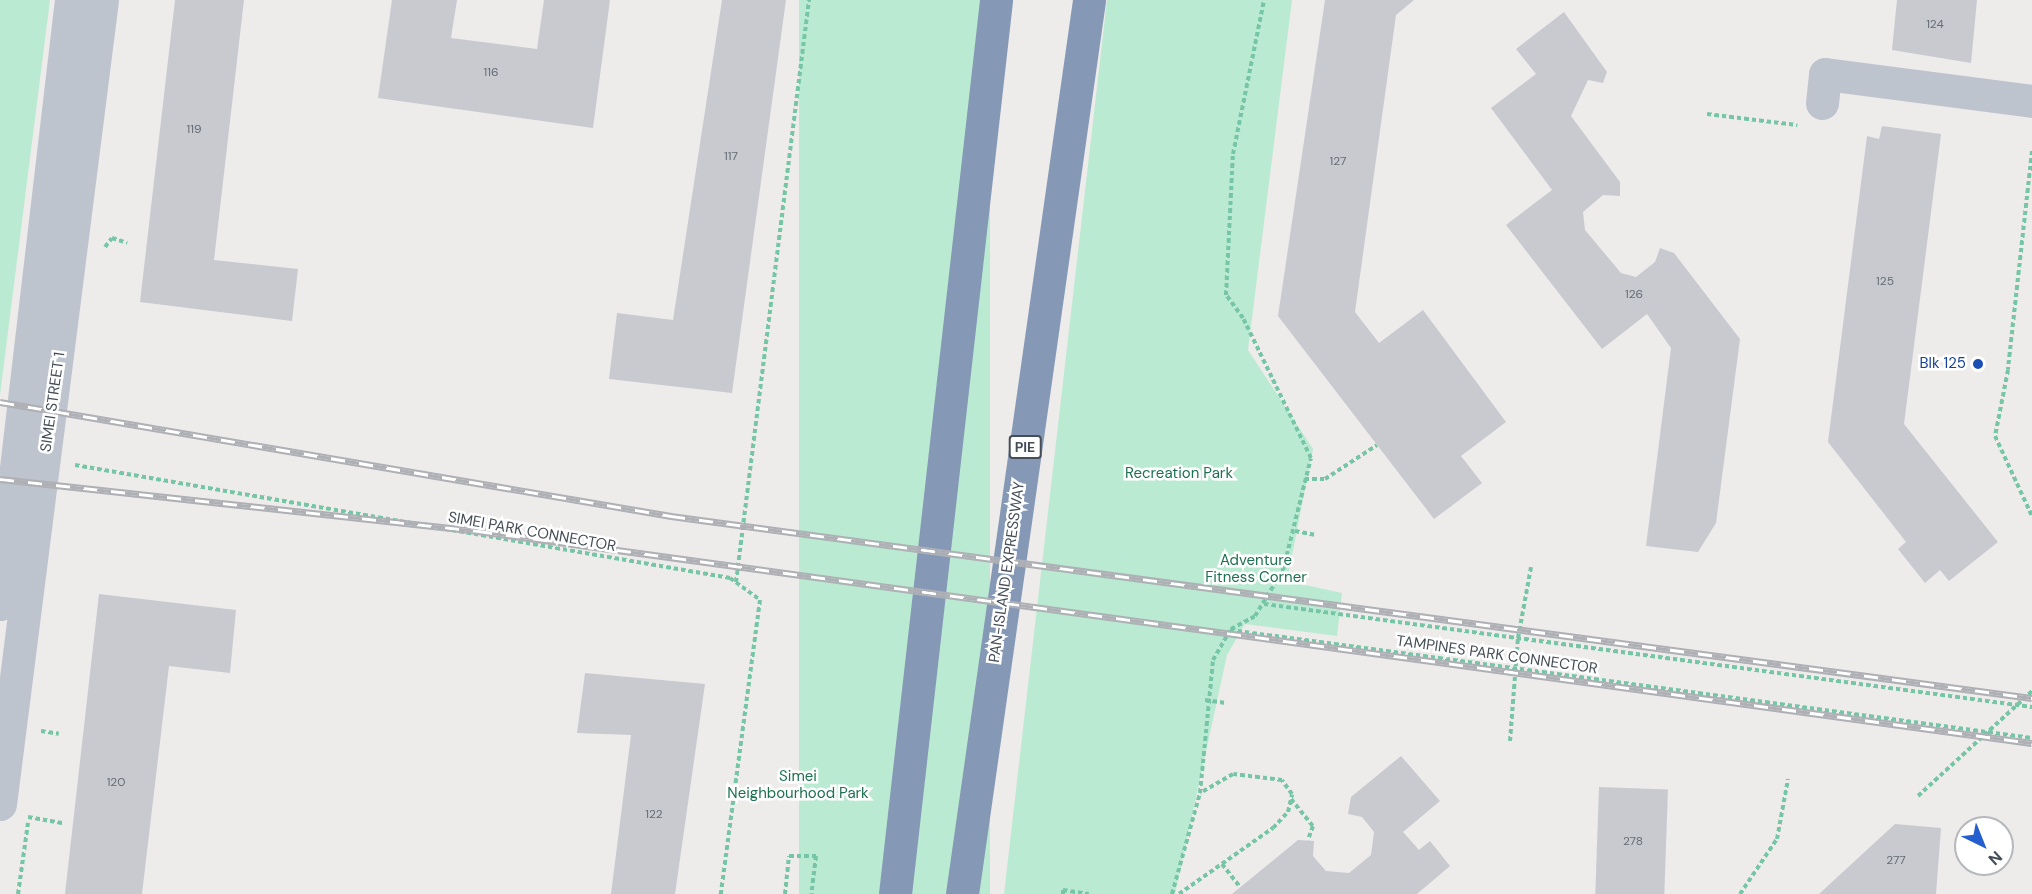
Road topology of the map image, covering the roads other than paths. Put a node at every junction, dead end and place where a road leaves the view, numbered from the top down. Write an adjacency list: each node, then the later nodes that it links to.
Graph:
1 (71, 0): 7 (street, SIMEI STREET 1)
2 (102, 0): 8 (street, SIMEI STREET 1)
3 (996, 0): 9 (highway)
4 (1089, 0): 10 (highway, PAN-ISLAND EXPRESSWAY / PIE)
5 (2032, 100): 6 (street)
6 (1818, 101)
7 (0, 604)
8 (14, 810)
9 (894, 894)
10 (962, 894)

